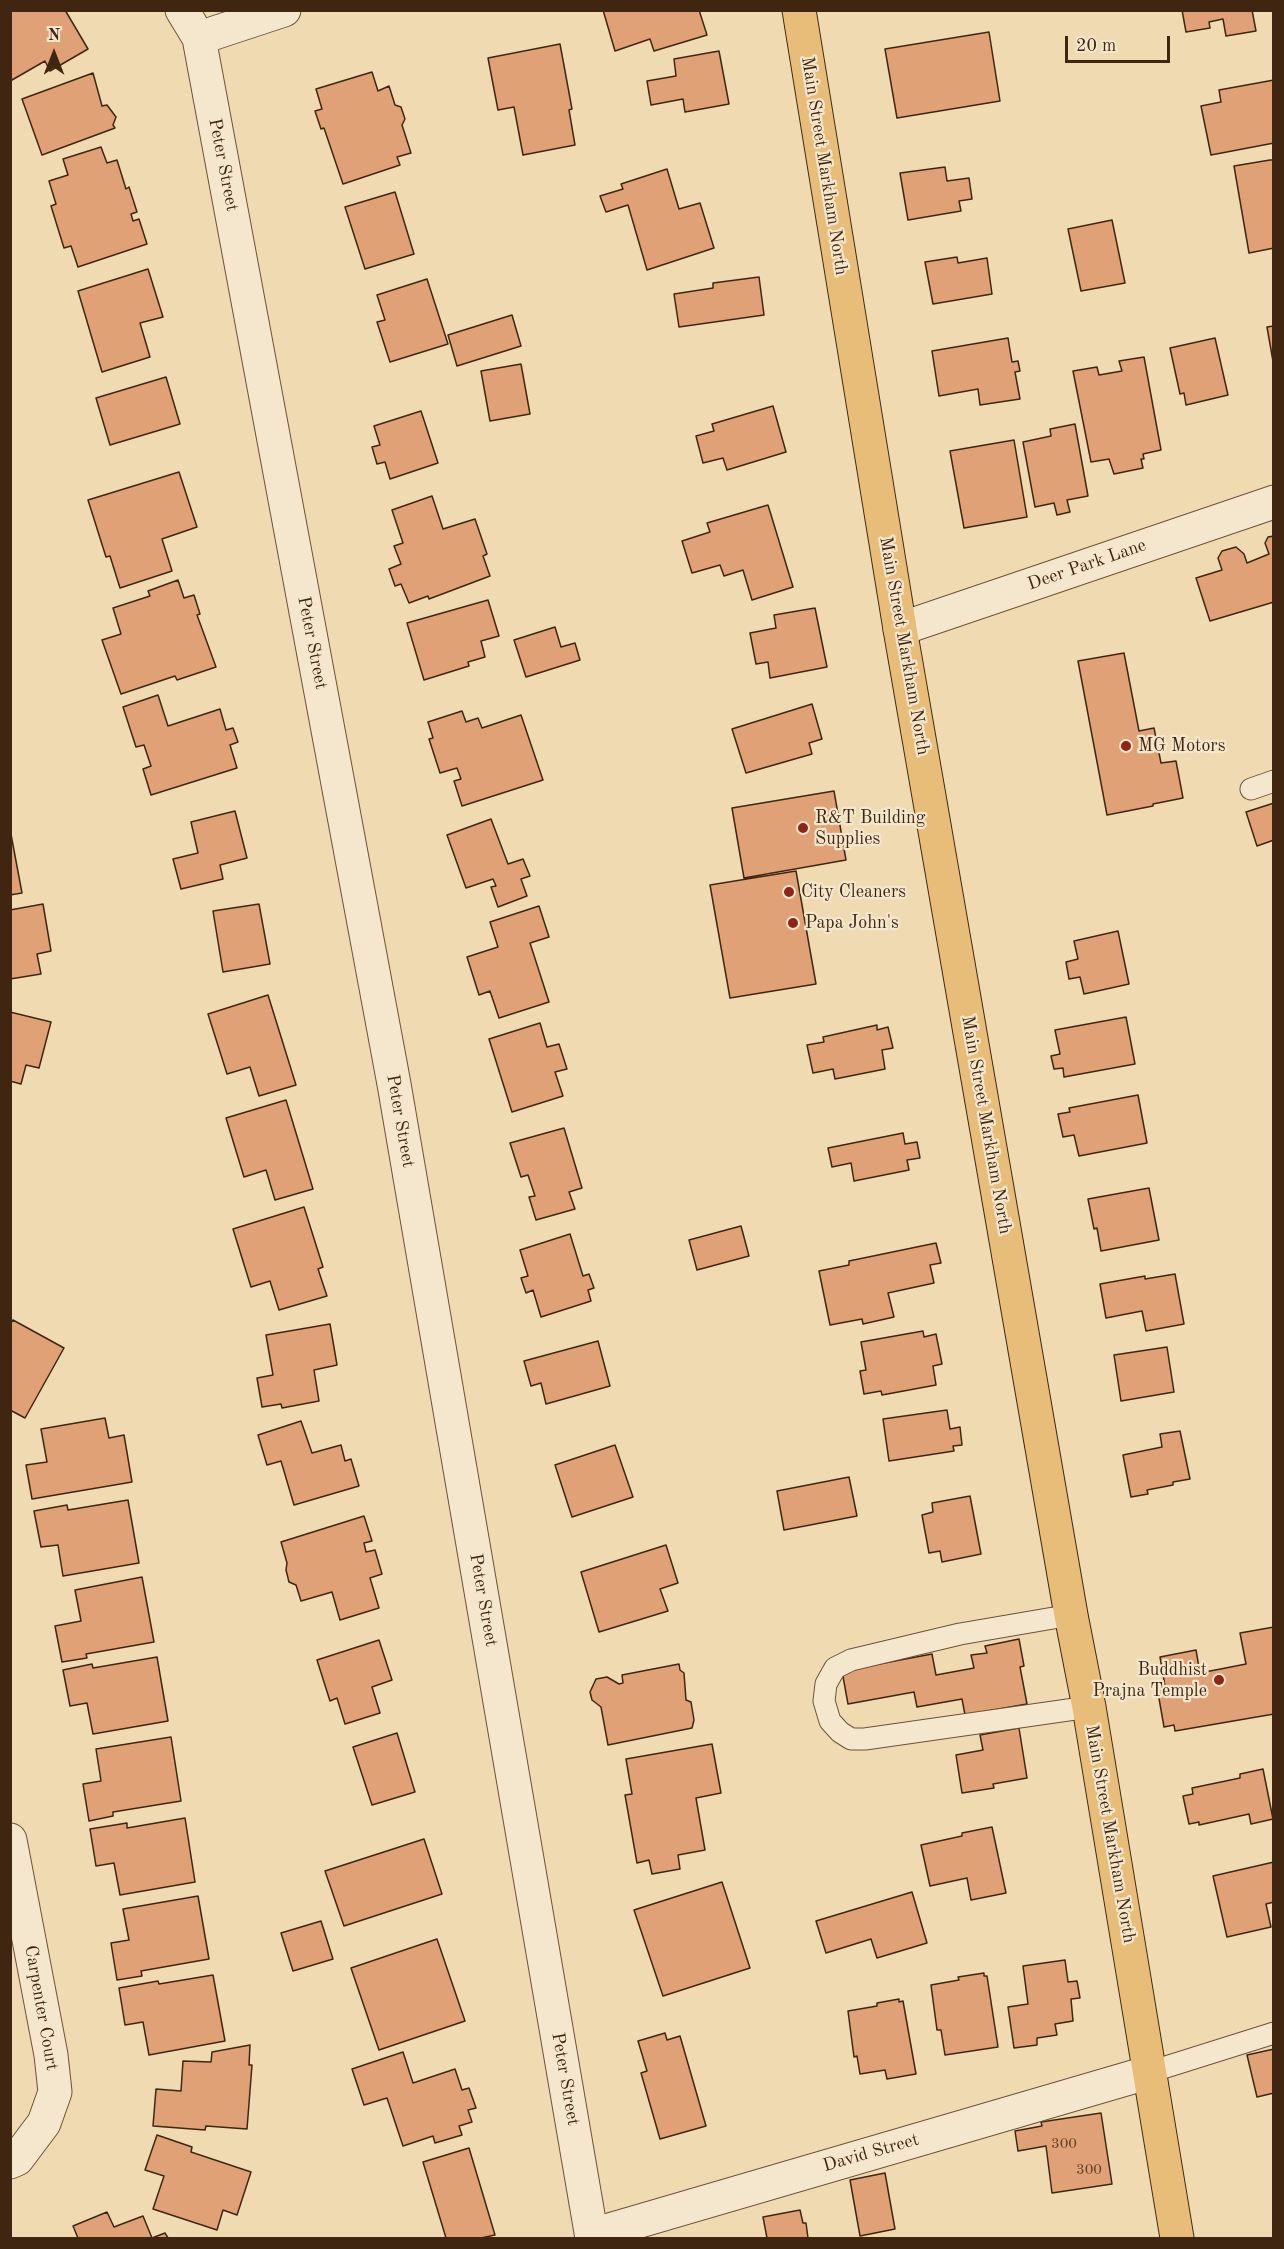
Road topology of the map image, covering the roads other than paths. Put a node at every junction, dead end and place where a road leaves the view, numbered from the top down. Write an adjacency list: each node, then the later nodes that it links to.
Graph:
1 (284, 10): 3 (street)
2 (799, 10): 5 (main road, Main Street Markham North)
3 (190, 24): 14 (street, Peter Street)
4 (1274, 502): 5 (street, Deer Park Lane)
5 (900, 629): 8 (main road, Main Street Markham North)
6 (1274, 781): 7 (lane)
7 (1251, 789)
8 (1071, 1615): 9 (main road, Main Street Markham North); 9 (lane)
9 (1089, 1707): 12 (main road, Main Street Markham North)
10 (10, 1839): 13 (street, Carpenter Court)
11 (1274, 2033): 12 (lane)
12 (1150, 2072): 14 (street, David Street); 15 (main road, Main Street Markham North)
13 (10, 2162)
14 (592, 2237)
15 (1177, 2238)

